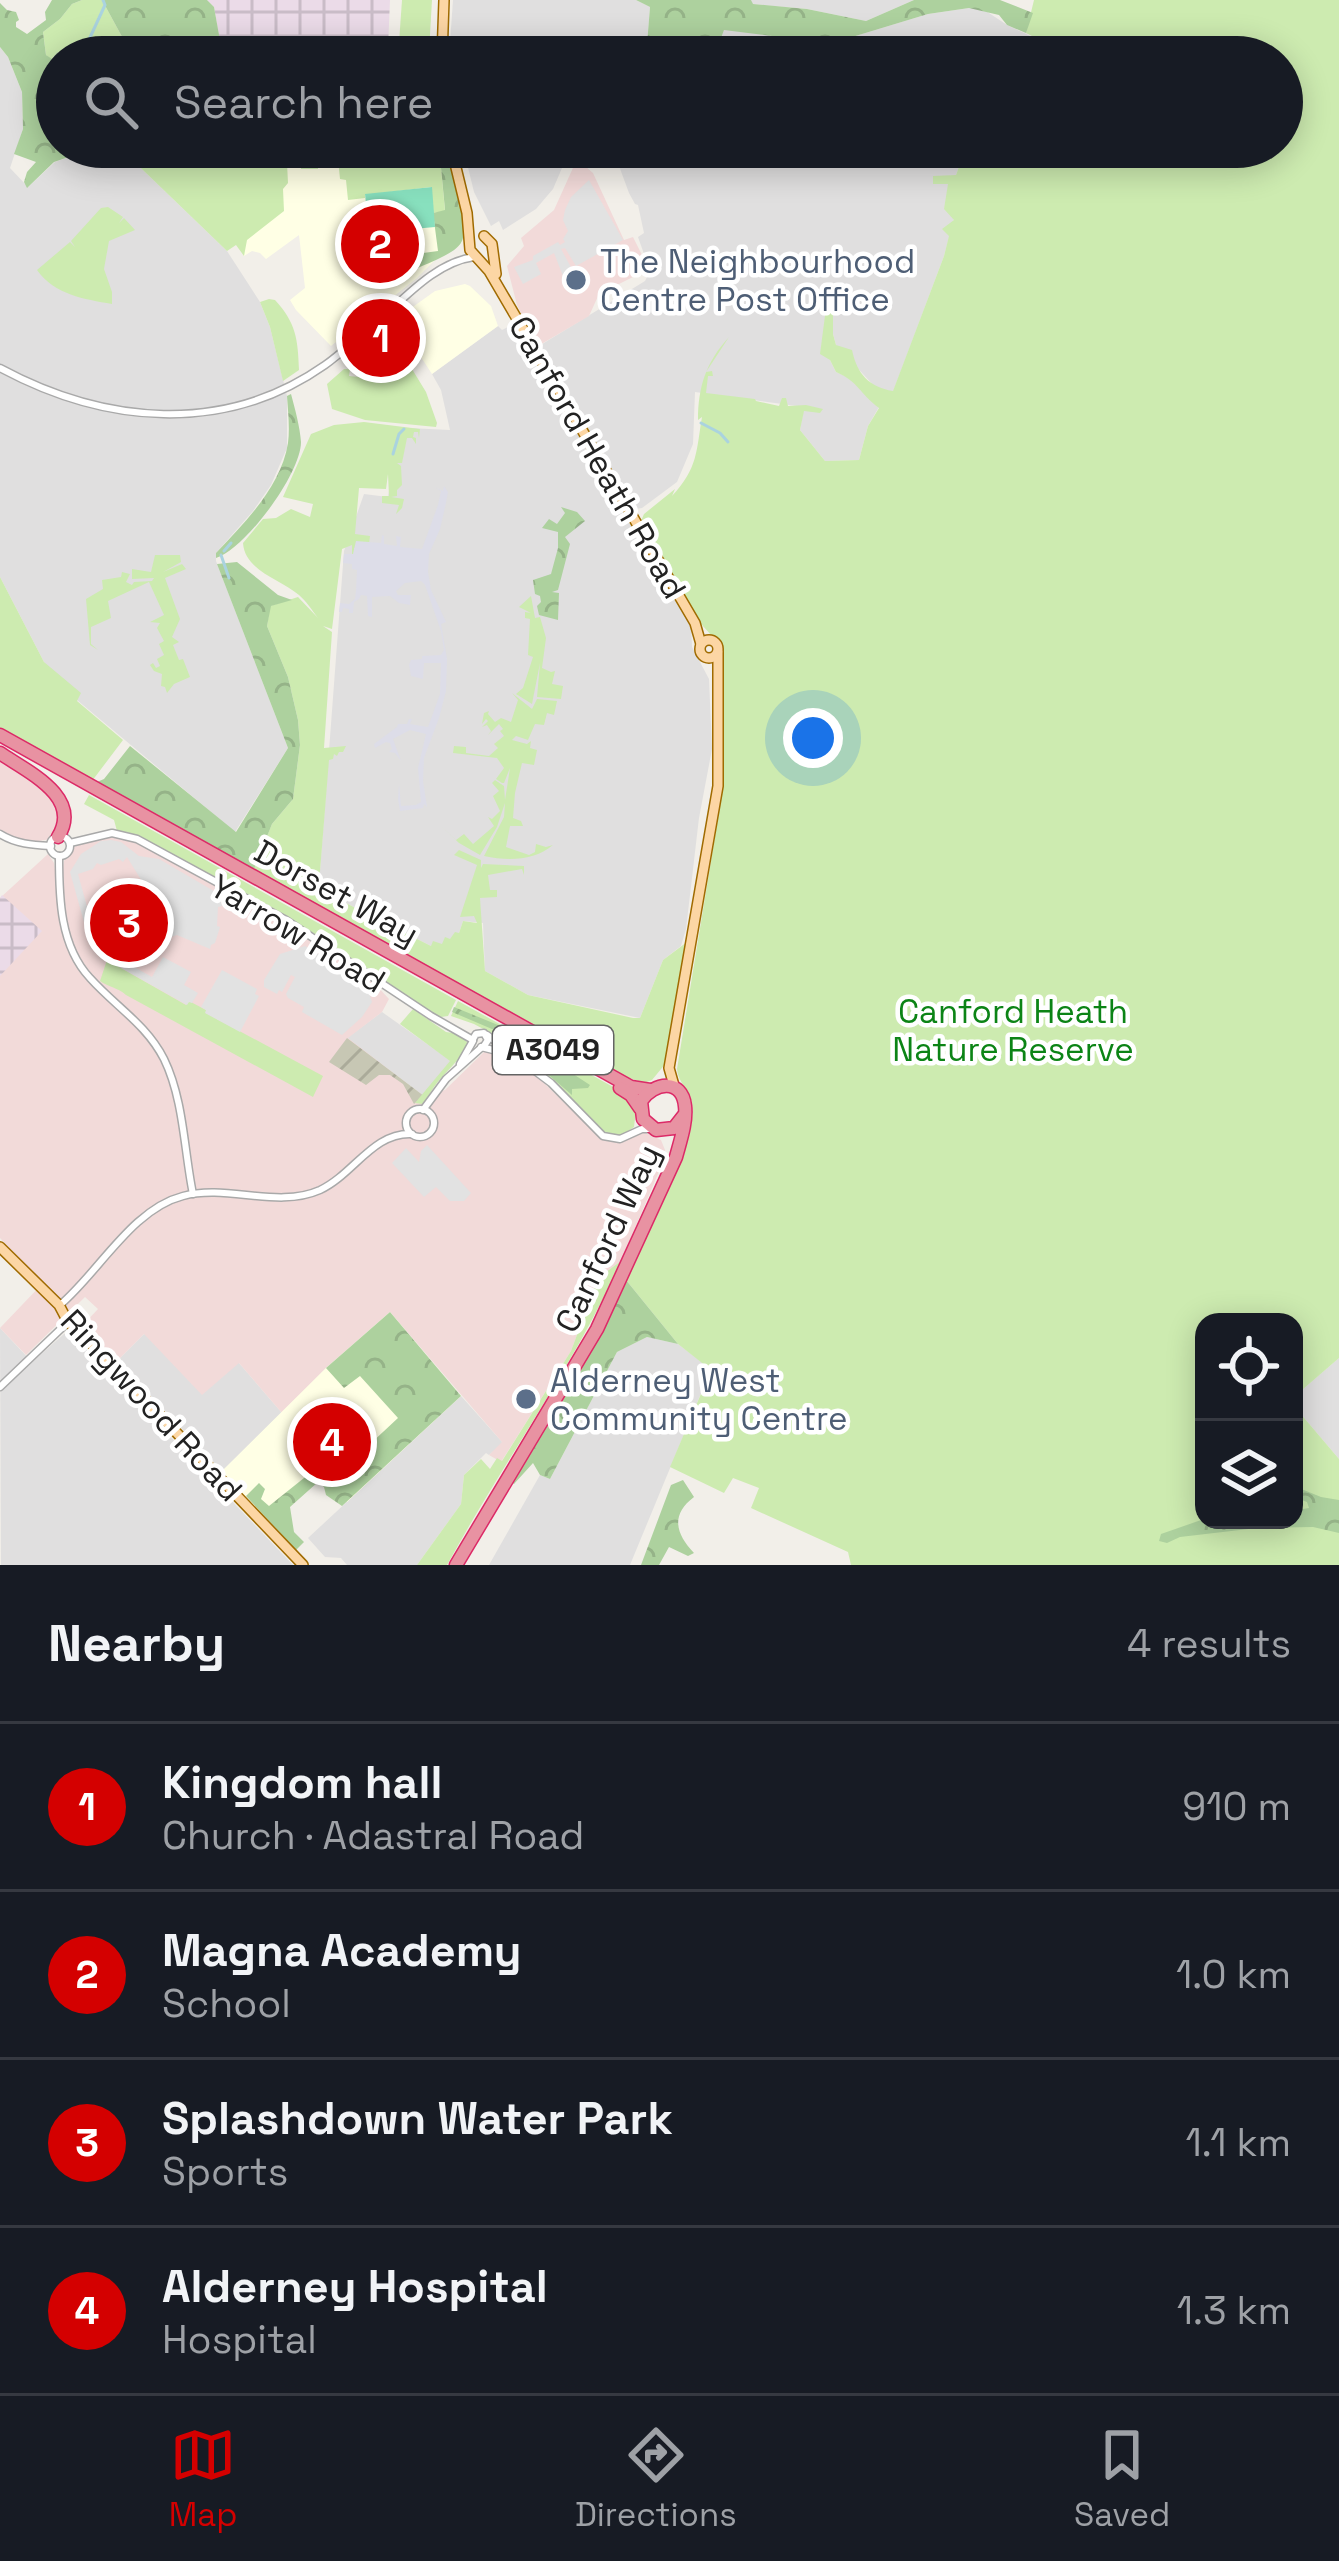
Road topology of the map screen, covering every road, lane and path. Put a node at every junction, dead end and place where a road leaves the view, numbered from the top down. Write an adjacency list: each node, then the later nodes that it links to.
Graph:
1 (444, 0): 2 (main road)
2 (443, 36)
3 (456, 168): 4 (main road, Canford Heath Road)
4 (467, 213): 5 (main road, Canford Heath Road); 7 (main road, Canford Heath Road)
5 (484, 236): 6 (main road, Canford Heath Road); 7 (main road)
6 (492, 250): 7 (main road); 8 (main road, Canford Heath Road)
7 (471, 251): 8 (main road, Canford Heath Road); 9 (street); 9 (street)
8 (500, 291): 12 (main road, Canford Heath Road)
9 (383, 315): 11 (street); 11 (street)
10 (0, 368): 11 (street)
11 (300, 379)
12 (707, 642): 13 (main road); 13 (main road)
13 (713, 655): 25 (main road)
14 (0, 738): 26 (highway, Dorset Way / A3049); 30 (highway, Dorset Way / A3049)
15 (0, 753): 17 (highway)
16 (0, 834): 17 (street, Yarrow Road)
17 (60, 842): 18 (street); 18 (street); 19 (street, Yarrow Road)
18 (59, 856): 38 (street)
19 (455, 1028): 20 (street, Yarrow Road); 21 (street, Yarrow Road)
20 (483, 1034): 21 (street); 22 (street); 23 (street, Yarrow Road)
21 (473, 1040): 22 (street, Yarrow Road); 24 (street)
22 (483, 1047): 23 (street, Yarrow Road); 24 (street)
23 (518, 1057): 36 (street, Yarrow Road)
24 (458, 1067): 28 (street)
25 (669, 1068): 26 (main road); 27 (main road)
26 (651, 1089): 27 (highway, A3049); 30 (highway, A3049)
27 (674, 1089): 31 (highway)
28 (434, 1096): 29 (street); 32 (street)
29 (423, 1110): 32 (street); 33 (street)
30 (640, 1111): 34 (highway, A3049); 36 (street)
31 (685, 1114): 34 (highway); 44 (highway, Canford Way)
32 (433, 1118): 37 (street)
33 (407, 1123): 35 (street); 37 (street)
34 (655, 1130): 36 (street, Yarrow Road); 44 (highway, Canford Way)
35 (398, 1133): 37 (street); 38 (street)
36 (634, 1133)
37 (412, 1134)
38 (193, 1194): 40 (street)
39 (0, 1247): 40 (main road, Ringwood Road)
40 (59, 1306): 41 (main road, Ringwood Road)
41 (68, 1322): 42 (street); 43 (main road, Ringwood Road)
42 (0, 1387)
43 (303, 1565)
44 (452, 1565)

